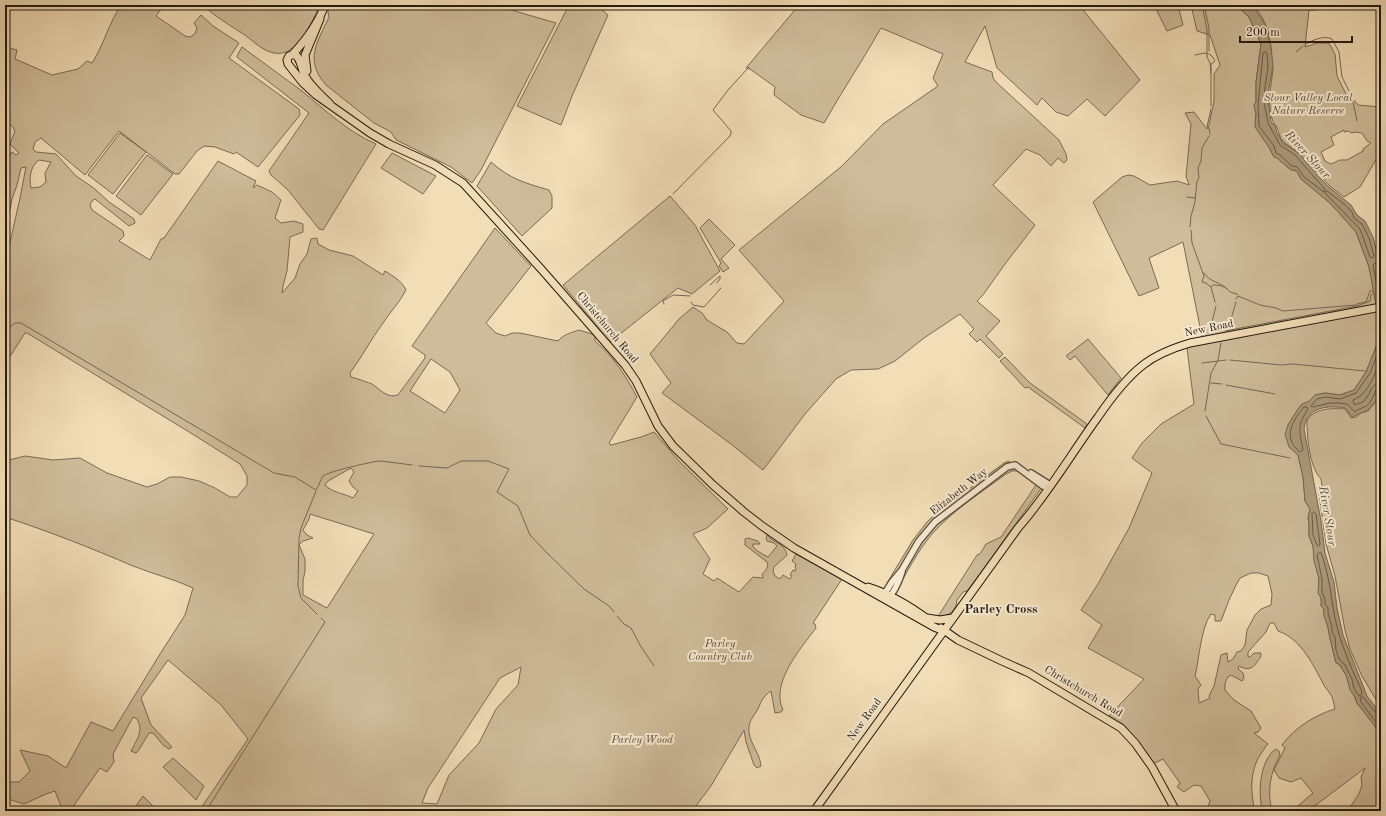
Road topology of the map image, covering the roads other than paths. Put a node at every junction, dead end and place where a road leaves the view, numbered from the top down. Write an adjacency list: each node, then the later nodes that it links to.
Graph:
1 (325, 5): 2 (main road)
2 (320, 19): 3 (main road); 8 (main road)
3 (314, 28): 4 (main road); 5 (main road)
4 (292, 55): 5 (main road); 6 (main road)
5 (299, 60): 6 (main road); 7 (main road, Christchurch Road)
6 (291, 66): 7 (main road, Christchurch Road)
7 (330, 104): 8 (main road, Christchurch Road)
8 (337, 109): 12 (main road, Christchurch Road)
9 (1381, 307): 10 (main road, New Road)
10 (1047, 486): 11 (main road, New Road); 12 (street, Elizabeth Way)
11 (990, 567): 14 (main road, New Road); 15 (main road, New Road)
12 (887, 596): 13 (main road, Christchurch Road); 16 (main road, Christchurch Road)
13 (927, 618): 14 (main road); 16 (main road, Christchurch Road)
14 (953, 618): 16 (main road, New Road)
15 (951, 625): 16 (main road, New Road); 17 (main road)
16 (945, 632): 17 (main road, Christchurch Road); 18 (main road, New Road)
17 (958, 640): 19 (main road, Christchurch Road)
18 (814, 811)
19 (1176, 811)

